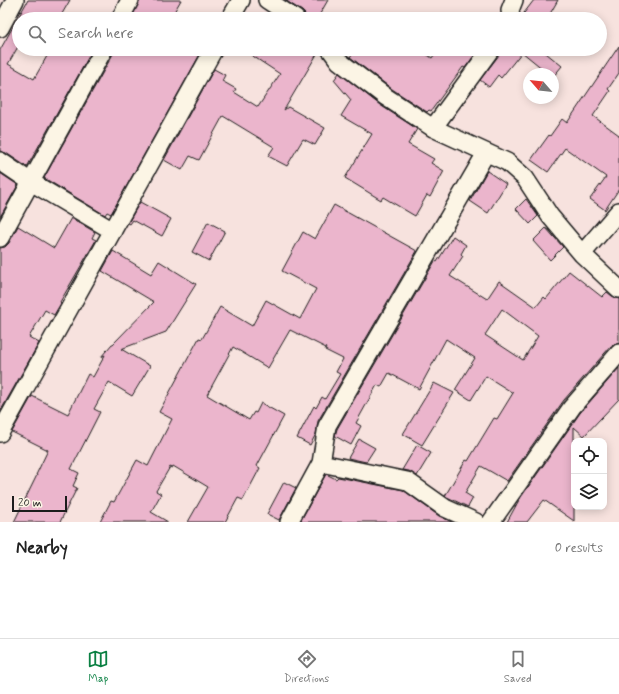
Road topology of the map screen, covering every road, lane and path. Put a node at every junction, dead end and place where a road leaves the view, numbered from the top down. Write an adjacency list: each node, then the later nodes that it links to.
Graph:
1 (15, 0): 10 (street)
2 (130, 0): 6 (street)
3 (241, 0): 7 (street)
4 (267, 0): 8 (street)
5 (514, 0): 9 (street)
6 (124, 12)
7 (234, 12)
8 (285, 12)
9 (510, 12)
10 (0, 28)
11 (100, 56): 18 (street)
12 (210, 56): 20 (street)
13 (335, 56): 15 (street)
14 (486, 56): 15 (street)
15 (433, 128): 16 (street)
16 (486, 153): 22 (street); 26 (street)
17 (0, 161): 18 (street)
18 (31, 182): 20 (street); 21 (street)
19 (619, 211): 22 (street)
20 (112, 231): 25 (street)
21 (0, 238)
22 (582, 254): 23 (street)
23 (619, 289)
24 (619, 353): 29 (street)
25 (0, 434)
26 (321, 463): 27 (street); 28 (street)
27 (289, 522)
28 (476, 522)
29 (491, 522)

